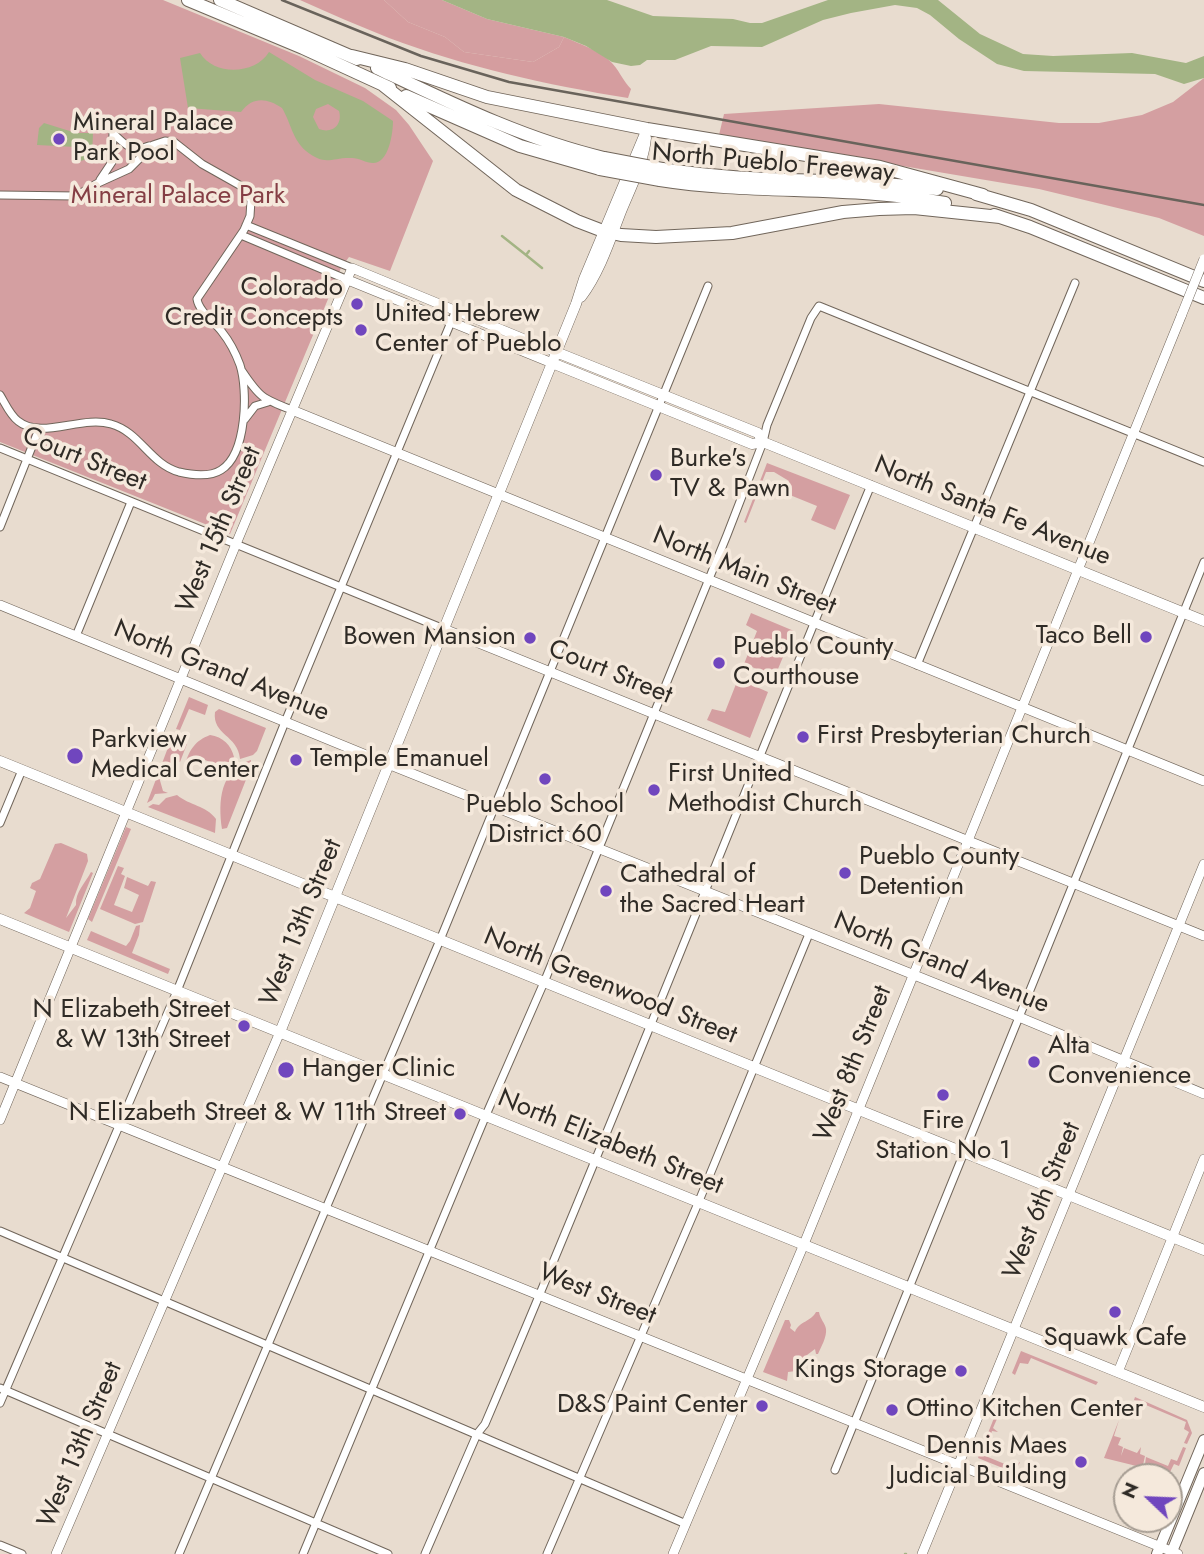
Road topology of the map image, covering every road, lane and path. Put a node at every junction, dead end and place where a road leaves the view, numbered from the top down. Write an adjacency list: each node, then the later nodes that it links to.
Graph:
1 (188, 0): 4 (highway, North Pueblo Freeway)
2 (220, 0): 3 (highway, North Pueblo Freeway)
3 (352, 56): 5 (highway); 7 (highway, North Pueblo Freeway)
4 (383, 86): 7 (highway, North Pueblo Freeway); 14 (highway)
5 (648, 129): 11 (highway); 14 (main road, West 13th Street)
6 (153, 145): 9 (street); 9 (street); 13 (street)
7 (602, 163): 8 (highway, North Pueblo Freeway, bridge)
8 (661, 175): 11 (highway, North Pueblo Freeway); 12 (highway, North Pueblo Freeway)
9 (96, 184): 10 (street)
10 (0, 195)
11 (984, 195): 19 (highway, North Pueblo Freeway)
12 (1000, 217): 14 (highway); 22 (highway, North Pueblo Freeway)
13 (246, 225): 15 (street); 17 (street, North Santa Fe Avenue)
14 (608, 232): 25 (main road, West 13th Street)
15 (241, 235): 18 (street, North Santa Fe Avenue); 27 (street, North Main Street)
16 (1204, 260): 36 (street, West 8th Street, bridge)
17 (352, 268): 18 (street, West 15th Street); 23 (street, North Santa Fe Avenue)
18 (348, 280): 24 (street, North Santa Fe Avenue); 33 (street, West 15th Street)
19 (1204, 281)
20 (1075, 283): 28 (street)
21 (708, 286): 30 (street)
22 (1204, 298)
23 (456, 310): 24 (street); 25 (street, North Santa Fe Avenue)
24 (451, 323): 26 (street, North Santa Fe Avenue); 39 (street)
25 (556, 352): 26 (main road, West 13th Street); 30 (main road, North Santa Fe Avenue)
26 (552, 363): 32 (main road, North Santa Fe Avenue); 43 (main road, West 13th Street)
27 (241, 370): 31 (street, North Main Street); 34 (street, North Main Street)
28 (1031, 390): 36 (street); 37 (street); 46 (street)
29 (0, 395): 35 (street)
30 (663, 396): 32 (street); 37 (main road, North Santa Fe Avenue)
31 (268, 402): 33 (street, North Main Street); 34 (street)
32 (658, 407): 37 (main road, North Santa Fe Avenue); 47 (street)
33 (292, 411): 39 (street, North Main Street); 48 (street, West 15th Street)
34 (245, 419): 35 (street, North Main Street)
35 (39, 429): 40 (street)
36 (1134, 433): 41 (street); 50 (street, West 8th Street)
37 (763, 442): 42 (main road, North Santa Fe Avenue); 51 (street)
38 (0, 448): 40 (street, Court Street)
39 (396, 452): 43 (street, North Main Street); 52 (street)
40 (27, 459): 44 (street, Court Street); 45 (street)
41 (1204, 462)
42 (871, 485): 46 (main road, North Santa Fe Avenue); 56 (street)
43 (499, 495): 47 (street, North Main Street); 57 (main road, West 13th Street)
44 (131, 502): 48 (street, Court Street); 58 (street)
45 (0, 527)
46 (974, 528): 50 (main road, North Santa Fe Avenue); 59 (street)
47 (604, 537): 51 (street, North Main Street); 60 (street)
48 (236, 544): 52 (street, Court Street); 61 (street, West 15th Street)
49 (1204, 562): 54 (street)
50 (1078, 569): 54 (main road, North Santa Fe Avenue); 62 (street, West 8th Street)
51 (708, 580): 56 (street, North Main Street); 63 (street)
52 (341, 586): 57 (street, Court Street); 64 (street)
53 (0, 605): 58 (street, North Grand Avenue)
54 (1184, 612): 55 (main road, North Santa Fe Avenue); 65 (street)
55 (1204, 621)
56 (814, 623): 59 (street, North Main Street); 66 (street)
57 (444, 629): 60 (street, Court Street); 68 (main road, West 13th Street)
58 (76, 636): 61 (street, North Grand Avenue)
59 (917, 665): 62 (street, North Main Street)
60 (550, 672): 63 (street, Court Street); 71 (street)
61 (181, 679): 64 (street, North Grand Avenue); 72 (street, West 15th Street)
62 (1021, 707): 65 (street, North Main Street); 74 (street, West 8th Street)
63 (653, 714): 66 (street, Court Street); 75 (street)
64 (285, 722): 68 (street, North Grand Avenue); 76 (street)
65 (1128, 750): 70 (street, North Main Street); 78 (street)
66 (758, 757): 74 (street, Court Street); 79 (street)
67 (0, 761): 69 (main road, North Greenwood Street)
68 (388, 764): 71 (street, North Grand Avenue); 80 (main road, West 13th Street)
69 (22, 771): 72 (main road, North Greenwood Street); 73 (street)
70 (1204, 781)
71 (495, 806): 75 (street, North Grand Avenue); 85 (street)
72 (127, 813): 76 (main road, North Greenwood Street); 86 (street, West 15th Street)
73 (0, 823)
74 (967, 841): 78 (street, Court Street); 87 (street, West 8th Street)
75 (598, 849): 79 (street, North Grand Avenue); 88 (street)
76 (231, 855): 80 (main road, North Greenwood Street); 89 (street)
77 (1204, 864): 82 (street, West 6th Street)
78 (1074, 883): 82 (street, Court Street); 90 (street)
79 (705, 893): 83 (street, North Grand Avenue); 91 (street)
80 (335, 898): 85 (main road, North Greenwood Street); 92 (main road, West 13th Street)
81 (0, 919): 86 (main road, North Elizabeth Street)
82 (1179, 926): 84 (street, Court Street); 93 (street, West 6th Street)
83 (809, 934): 87 (street, North Grand Avenue); 94 (street)
84 (1204, 936)
85 (440, 940): 88 (main road, North Greenwood Street); 95 (street)
86 (71, 948): 89 (main road, North Elizabeth Street); 97 (street, West 15th Street)
87 (913, 976): 90 (street, North Grand Avenue); 99 (street, West 8th Street)
88 (544, 983): 91 (main road, North Greenwood Street); 100 (street)
89 (177, 991): 92 (main road, North Elizabeth Street); 102 (street)
90 (1019, 1017): 93 (street, North Grand Avenue); 103 (street)
91 (649, 1026): 94 (main road, North Greenwood Street); 104 (street)
92 (280, 1032): 95 (main road, North Elizabeth Street); 106 (street, West 13th Street)
93 (1124, 1060): 98 (street, North Grand Avenue); 107 (street, West 6th Street)
94 (754, 1068): 99 (main road, North Greenwood Street); 108 (street)
95 (384, 1074): 100 (main road, North Elizabeth Street); 109 (street)
96 (0, 1077): 97 (street, West Street)
97 (16, 1083): 101 (street, West 15th Street); 102 (street, West Street)
98 (1204, 1094)
99 (858, 1110): 103 (main road, North Greenwood Street); 112 (street, West 8th Street)
100 (486, 1115): 104 (main road, North Elizabeth Street); 113 (street)
101 (0, 1120)
102 (119, 1125): 106 (street, West Street); 115 (street)
103 (964, 1153): 107 (main road, North Greenwood Street); 116 (street)
104 (595, 1160): 108 (main road, North Elizabeth Street); 117 (street)
105 (1204, 1160): 111 (street)
106 (222, 1167): 109 (street, West Street); 118 (street, West 13th Street)
107 (1068, 1195): 111 (main road, North Greenwood Street); 119 (street, West 6th Street)
108 (699, 1201): 112 (main road, North Elizabeth Street); 120 (street)
109 (327, 1208): 113 (street, West Street); 121 (street)
110 (0, 1231): 115 (street)
111 (1173, 1237): 114 (main road, North Greenwood Street); 122 (street)
112 (804, 1244): 116 (main road, North Elizabeth Street); 123 (street, West 8th Street)
113 (430, 1250): 117 (street, West Street); 125 (street)
114 (1204, 1250)
115 (61, 1258): 118 (street); 124 (street)
116 (910, 1287): 119 (main road, North Elizabeth Street); 128 (street)
117 (541, 1294): 120 (street, West Street); 130 (street)
118 (165, 1301): 121 (street); 129 (street, West 13th Street)
119 (1013, 1329): 122 (main road, North Elizabeth Street); 132 (street, West 6th Street)
120 (642, 1336): 123 (street, West Street); 136 (street)
121 (268, 1345): 125 (street); 135 (street)
122 (1118, 1372): 127 (main road, North Elizabeth Street)
123 (747, 1379): 128 (street, West Street); 138 (street, West 8th Street)
124 (3, 1390): 126 (street); 129 (street)
125 (373, 1391): 130 (street); 137 (street)
126 (0, 1403)
127 (1204, 1407)
128 (854, 1424): 132 (street, West Street); 133 (street)
129 (108, 1434): 135 (street); 143 (street, West 13th Street)
130 (477, 1434): 136 (street); 147 (street)
131 (1204, 1440): 140 (main road)
132 (958, 1465): 140 (street, West Street); 150 (street, West 6th Street)
133 (835, 1470)
134 (1204, 1473): 141 (main road)
135 (211, 1479): 137 (street); 144 (street)
136 (579, 1479): 138 (street); 148 (street)
137 (317, 1523): 145 (street); 146 (street)
138 (686, 1524): 149 (street, West 8th Street)
139 (0, 1545): 142 (street)
140 (1159, 1550): 141 (street, West Street)
141 (1174, 1553)
142 (22, 1554)
143 (56, 1554)
144 (179, 1554)
145 (303, 1554)
146 (388, 1554)
147 (425, 1554)
148 (547, 1554)
149 (673, 1554)
150 (922, 1554)

